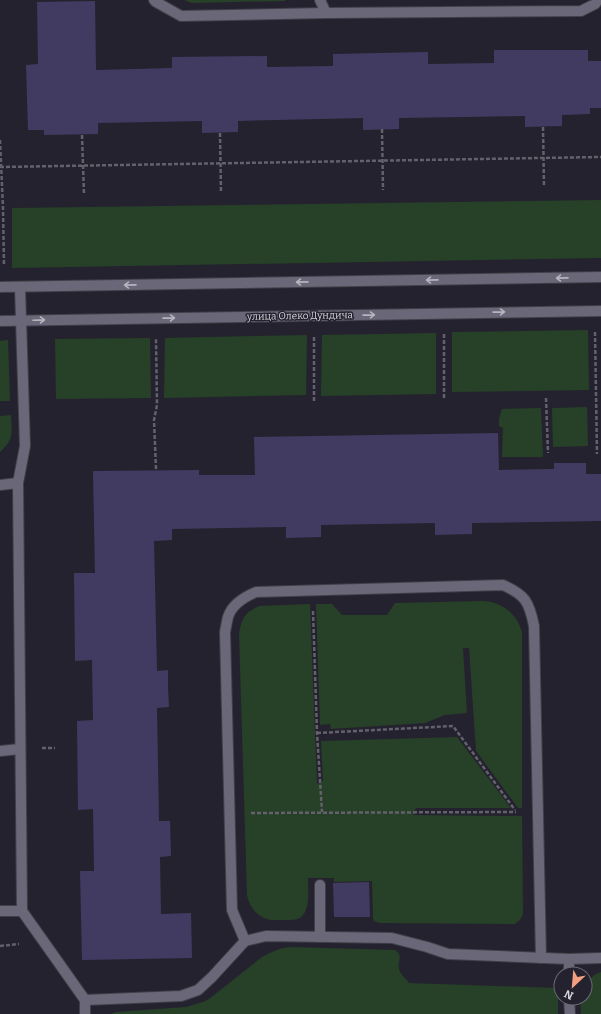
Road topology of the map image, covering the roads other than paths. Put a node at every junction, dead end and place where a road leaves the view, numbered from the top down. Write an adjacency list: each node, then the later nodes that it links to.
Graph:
1 (154, 0): 4 (street)
2 (320, 0): 4 (street)
3 (598, 0): 4 (street)
4 (326, 13)
5 (601, 277): 7 (street, one-way to 7)
6 (0, 287): 7 (street)
7 (20, 287): 10 (street)
8 (597, 311): 10 (street, улица Олеко Дундича, one-way to 8)
9 (0, 321): 10 (street, улица Олеко Дундича)
10 (21, 321): 11 (street)
11 (18, 484): 12 (street); 13 (street)
12 (0, 485)
13 (20, 749): 14 (street); 17 (street)
14 (0, 751)
15 (320, 885): 18 (street)
16 (0, 911): 17 (street)
17 (22, 911): 24 (street)
18 (320, 937): 19 (street); 20 (street)
19 (246, 941): 20 (street); 24 (street)
20 (541, 958): 22 (street)
21 (601, 958): 22 (street)
22 (568, 959): 23 (street)
23 (568, 966)
24 (85, 1000): 25 (street)
25 (85, 1014)

